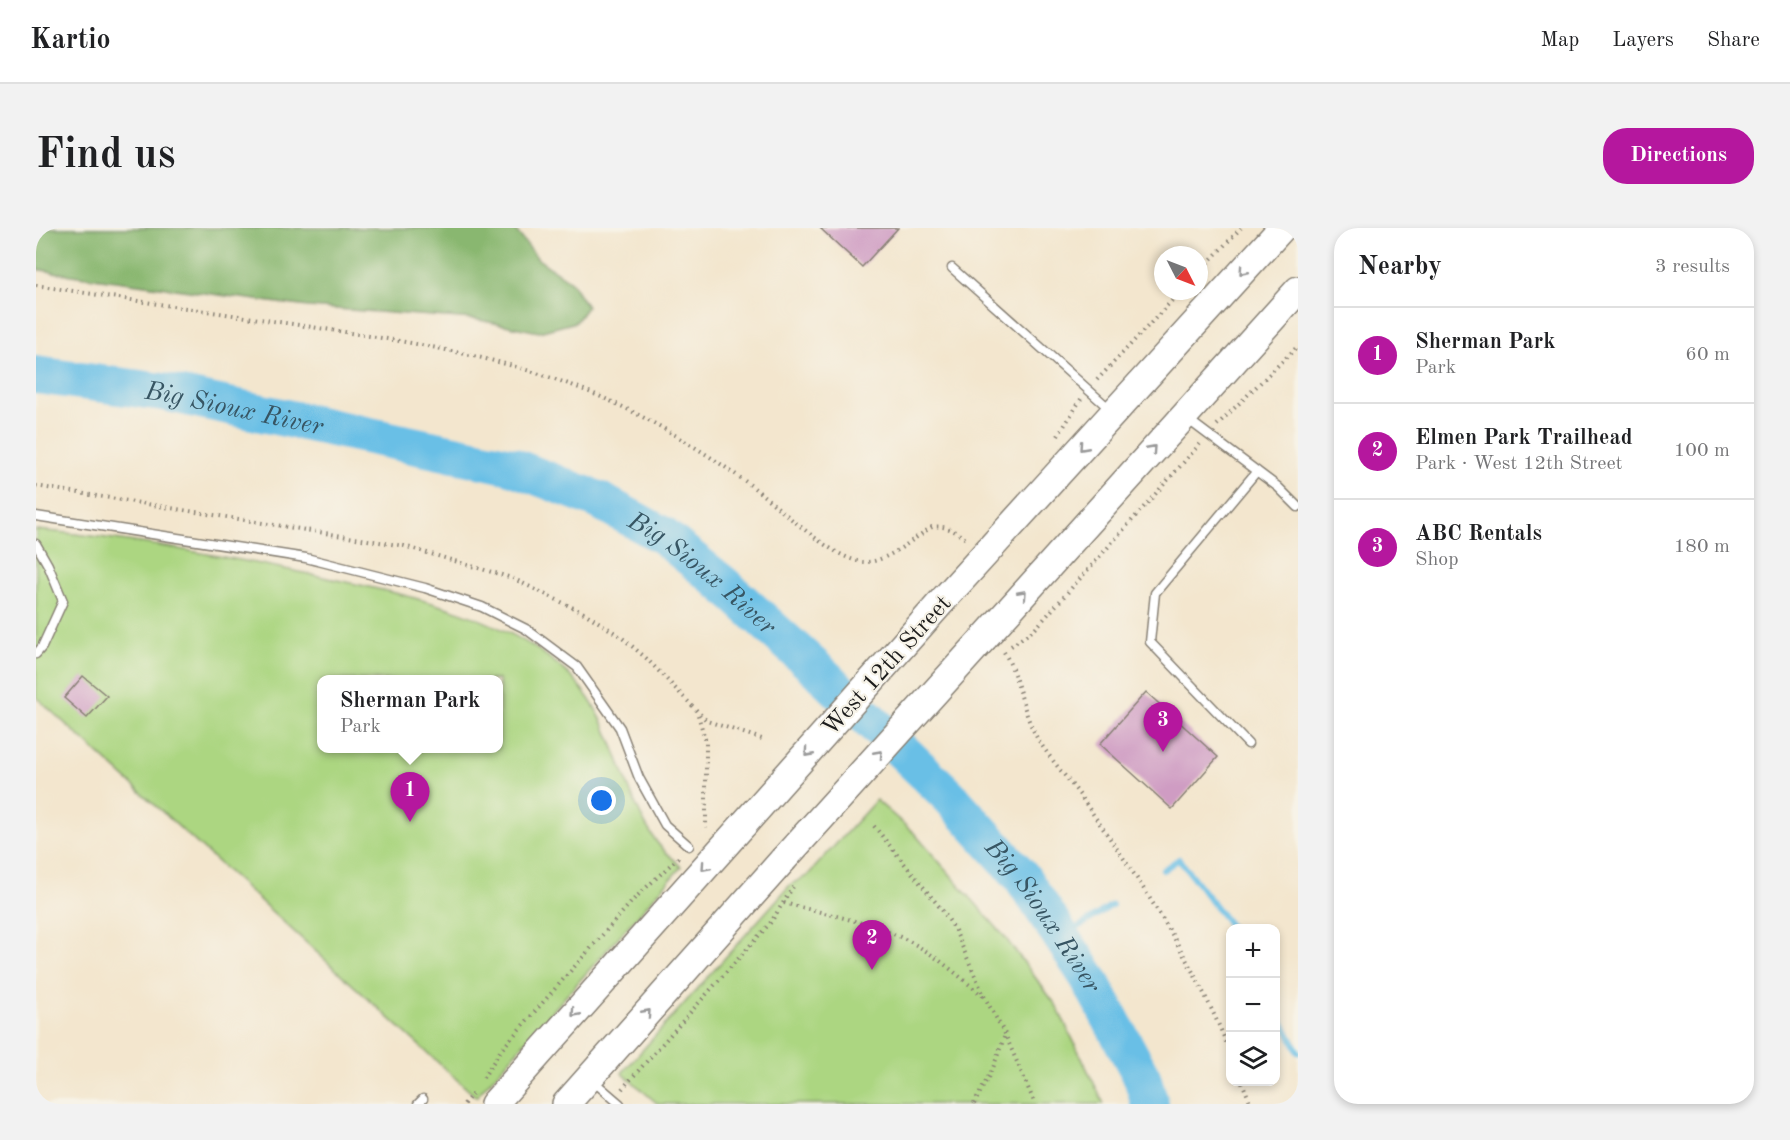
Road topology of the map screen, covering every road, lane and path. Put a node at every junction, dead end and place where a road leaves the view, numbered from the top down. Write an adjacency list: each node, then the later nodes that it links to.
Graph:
1 (1241, 228): 3 (path)
2 (1282, 228): 10 (main road, West 12th Street, one-way to 10)
3 (1208, 263)
4 (952, 268): 9 (lane)
5 (36, 285): 18 (path)
6 (1298, 290): 11 (main road)
7 (1172, 300): 9 (path)
8 (1298, 346): 12 (path)
9 (1088, 389): 10 (lane); 13 (path)
10 (1114, 413): 34 (main road, West 12th Street, one-way to 34, bridge)
11 (1182, 416): 12 (lane); 21 (main road, one-way to 11)
12 (1209, 434): 14 (lane); 21 (path)
13 (1054, 441)
14 (1257, 471): 15 (lane); 24 (lane)
15 (1298, 507)
16 (36, 516): 26 (lane)
17 (974, 530): 18 (path)
18 (966, 539): 20 (path)
19 (36, 544): 22 (lane)
20 (959, 547)
21 (994, 649): 29 (path); 30 (main road, one-way to 21, bridge)
22 (36, 654)
23 (762, 739): 26 (path)
24 (1248, 744)
25 (874, 826): 27 (path)
26 (689, 846): 33 (path)
27 (985, 998): 28 (path); 32 (path)
28 (1005, 1034): 36 (path); 37 (path)
29 (1226, 1043)
30 (590, 1077): 32 (lane); 35 (main road)
31 (1244, 1086): 38 (path)
32 (616, 1101)
33 (464, 1104)
34 (494, 1104)
35 (566, 1104)
36 (974, 1104)
37 (1035, 1104)
38 (1251, 1104)

